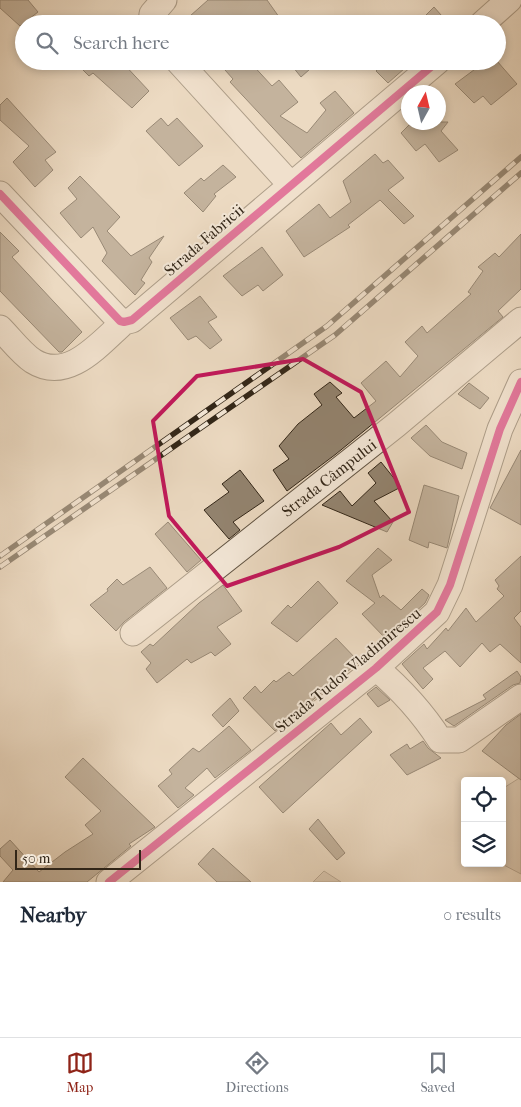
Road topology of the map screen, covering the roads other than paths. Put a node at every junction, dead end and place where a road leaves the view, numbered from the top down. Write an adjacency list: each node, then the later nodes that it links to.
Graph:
1 (164, 0): 3 (street)
2 (509, 0): 4 (street)
3 (152, 15)
4 (492, 15)
5 (186, 70): 7 (street)
6 (427, 70): 7 (street, Strada Fabricii)
7 (290, 184): 10 (street, Strada Fabricii)
8 (0, 194): 10 (street)
9 (521, 320): 13 (street, Strada Câmpului)
10 (124, 322): 11 (street, Strada Fabricii)
11 (0, 328)
12 (521, 382): 14 (street, Strada Tudor Vladimirescu)
13 (133, 633)
14 (376, 668): 15 (street); 16 (street, Strada Tudor Vladimirescu)
15 (521, 697)
16 (109, 882)

